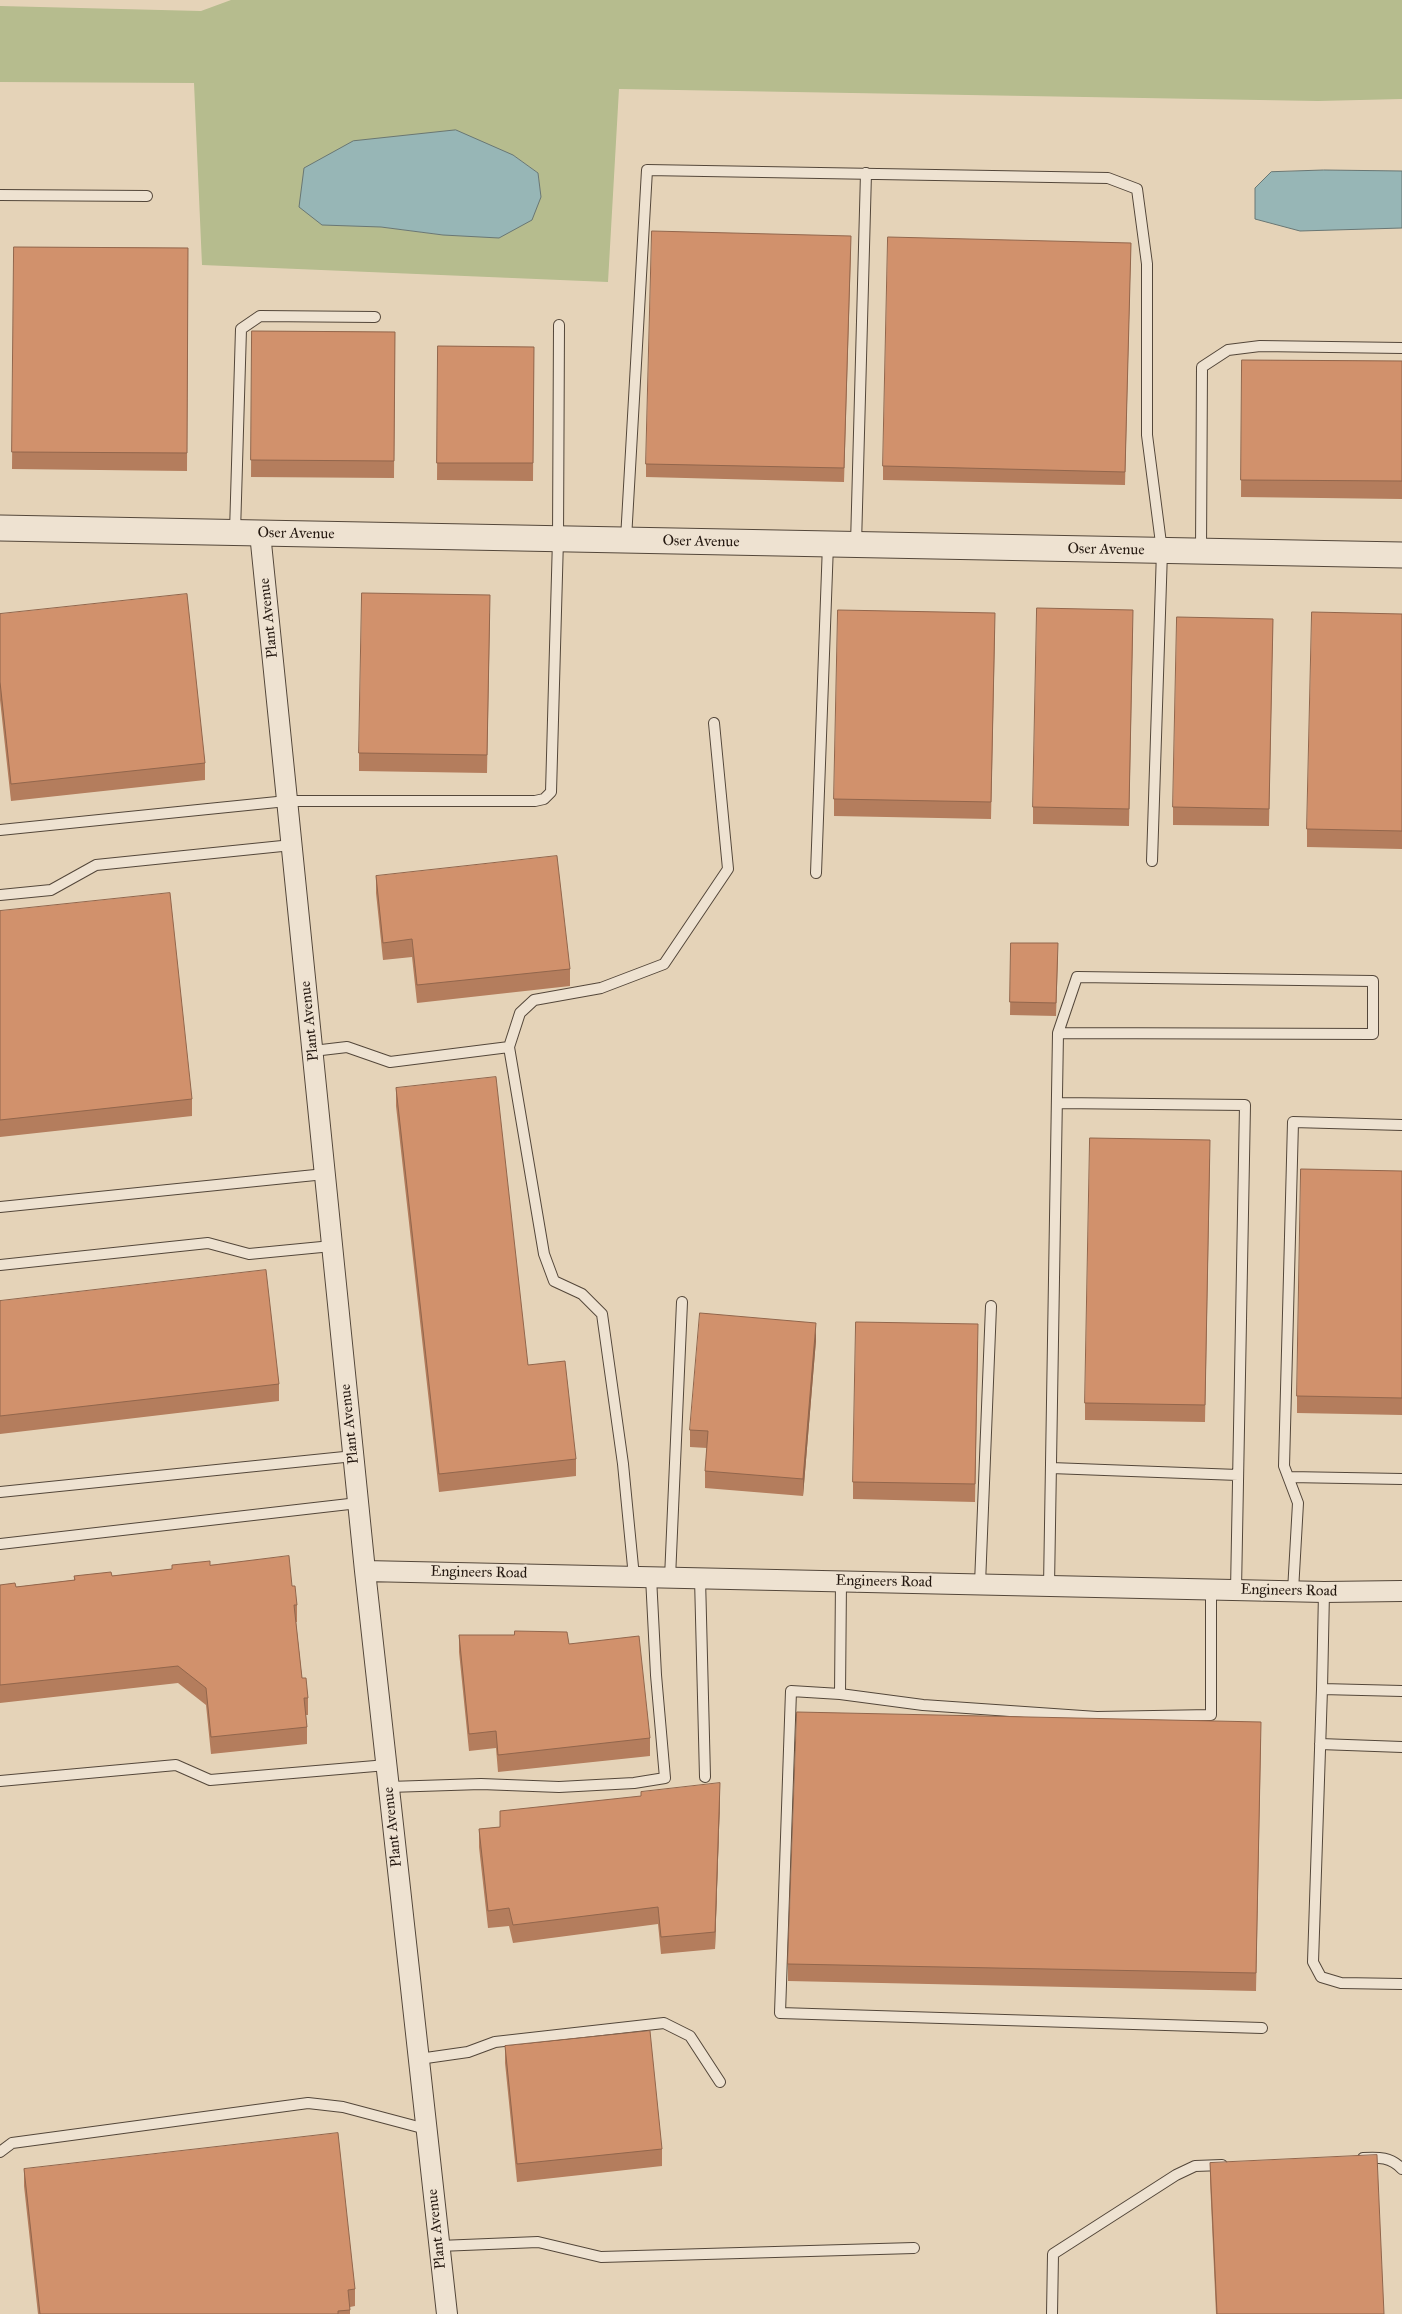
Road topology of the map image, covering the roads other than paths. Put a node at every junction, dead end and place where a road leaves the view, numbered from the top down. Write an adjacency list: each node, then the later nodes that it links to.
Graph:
1 (866, 173): 11 (lane); 13 (lane); 14 (lane)
2 (0, 195): 3 (lane)
3 (147, 196)
4 (375, 317): 8 (lane)
5 (559, 325): 10 (lane)
6 (1402, 348): 15 (lane)
7 (0, 528): 8 (street, Oser Avenue)
8 (235, 533): 9 (street, Oser Avenue)
9 (260, 533): 10 (street, Oser Avenue); 18 (street, Plant Avenue)
10 (558, 539): 11 (street, Oser Avenue); 18 (lane)
11 (626, 540): 12 (street, Oser Avenue)
12 (828, 544): 13 (street, Oser Avenue); 22 (lane)
13 (856, 545): 14 (street, Oser Avenue)
14 (1162, 551): 15 (street, Oser Avenue); 21 (lane)
15 (1200, 552): 16 (street, Oser Avenue)
16 (1402, 556)
17 (714, 723): 25 (lane)
18 (287, 801): 19 (lane); 20 (street, Plant Avenue)
19 (0, 830)
20 (292, 845): 23 (lane); 26 (street, Plant Avenue)
21 (1152, 861)
22 (816, 873)
23 (0, 895)
24 (1058, 1033): 24 (lane); 27 (lane)
25 (509, 1047): 26 (lane); 44 (lane)
26 (312, 1051): 29 (street, Plant Avenue)
27 (1058, 1103): 36 (lane); 37 (lane)
28 (1402, 1125): 38 (lane)
29 (325, 1174): 30 (lane); 31 (street, Plant Avenue)
30 (0, 1207)
31 (332, 1246): 32 (lane); 35 (street, Plant Avenue)
32 (0, 1265)
33 (682, 1302): 44 (lane)
34 (991, 1306): 47 (lane)
35 (354, 1456): 40 (lane); 41 (street, Plant Avenue)
36 (1051, 1468): 37 (lane); 48 (lane)
37 (1238, 1475): 50 (lane)
38 (1289, 1477): 39 (lane); 51 (lane)
39 (1402, 1480)
40 (0, 1492)
41 (358, 1503): 42 (lane); 43 (street, Plant Avenue)
42 (0, 1544)
43 (365, 1571): 44 (street, Engineers Road); 59 (street, Plant Avenue)
44 (652, 1577): 45 (street, Engineers Road); 62 (lane)
45 (700, 1578): 46 (street, Engineers Road); 60 (lane)
46 (841, 1581): 47 (street, Engineers Road); 56 (lane)
47 (980, 1584): 48 (street, Engineers Road)
48 (1049, 1586): 49 (street, Engineers Road)
49 (1211, 1589): 50 (street, Engineers Road); 56 (lane)
50 (1236, 1590): 51 (street, Engineers Road)
51 (1293, 1591): 53 (street, Engineers Road)
52 (1402, 1591): 53 (street, Engineers Road)
53 (1324, 1592): 54 (lane)
54 (1322, 1689): 55 (lane); 57 (lane)
55 (1402, 1691)
56 (840, 1694): 64 (lane)
57 (1320, 1744): 58 (lane); 63 (lane)
58 (1402, 1746)
59 (387, 1764): 61 (lane); 62 (street, Plant Avenue)
60 (705, 1777)
61 (0, 1781)
62 (389, 1787): 65 (street, Plant Avenue)
63 (1402, 1984)
64 (1262, 2028)
65 (419, 2059): 66 (lane); 67 (street, Plant Avenue)
66 (720, 2082)
67 (426, 2129): 68 (lane); 72 (street, Plant Avenue)
68 (0, 2152)
69 (1348, 2159): 71 (lane)
70 (1233, 2164): 75 (lane)
71 (1402, 2169)
72 (439, 2246): 73 (lane); 74 (street, Plant Avenue)
73 (914, 2248)
74 (447, 2314)
75 (1052, 2314)

